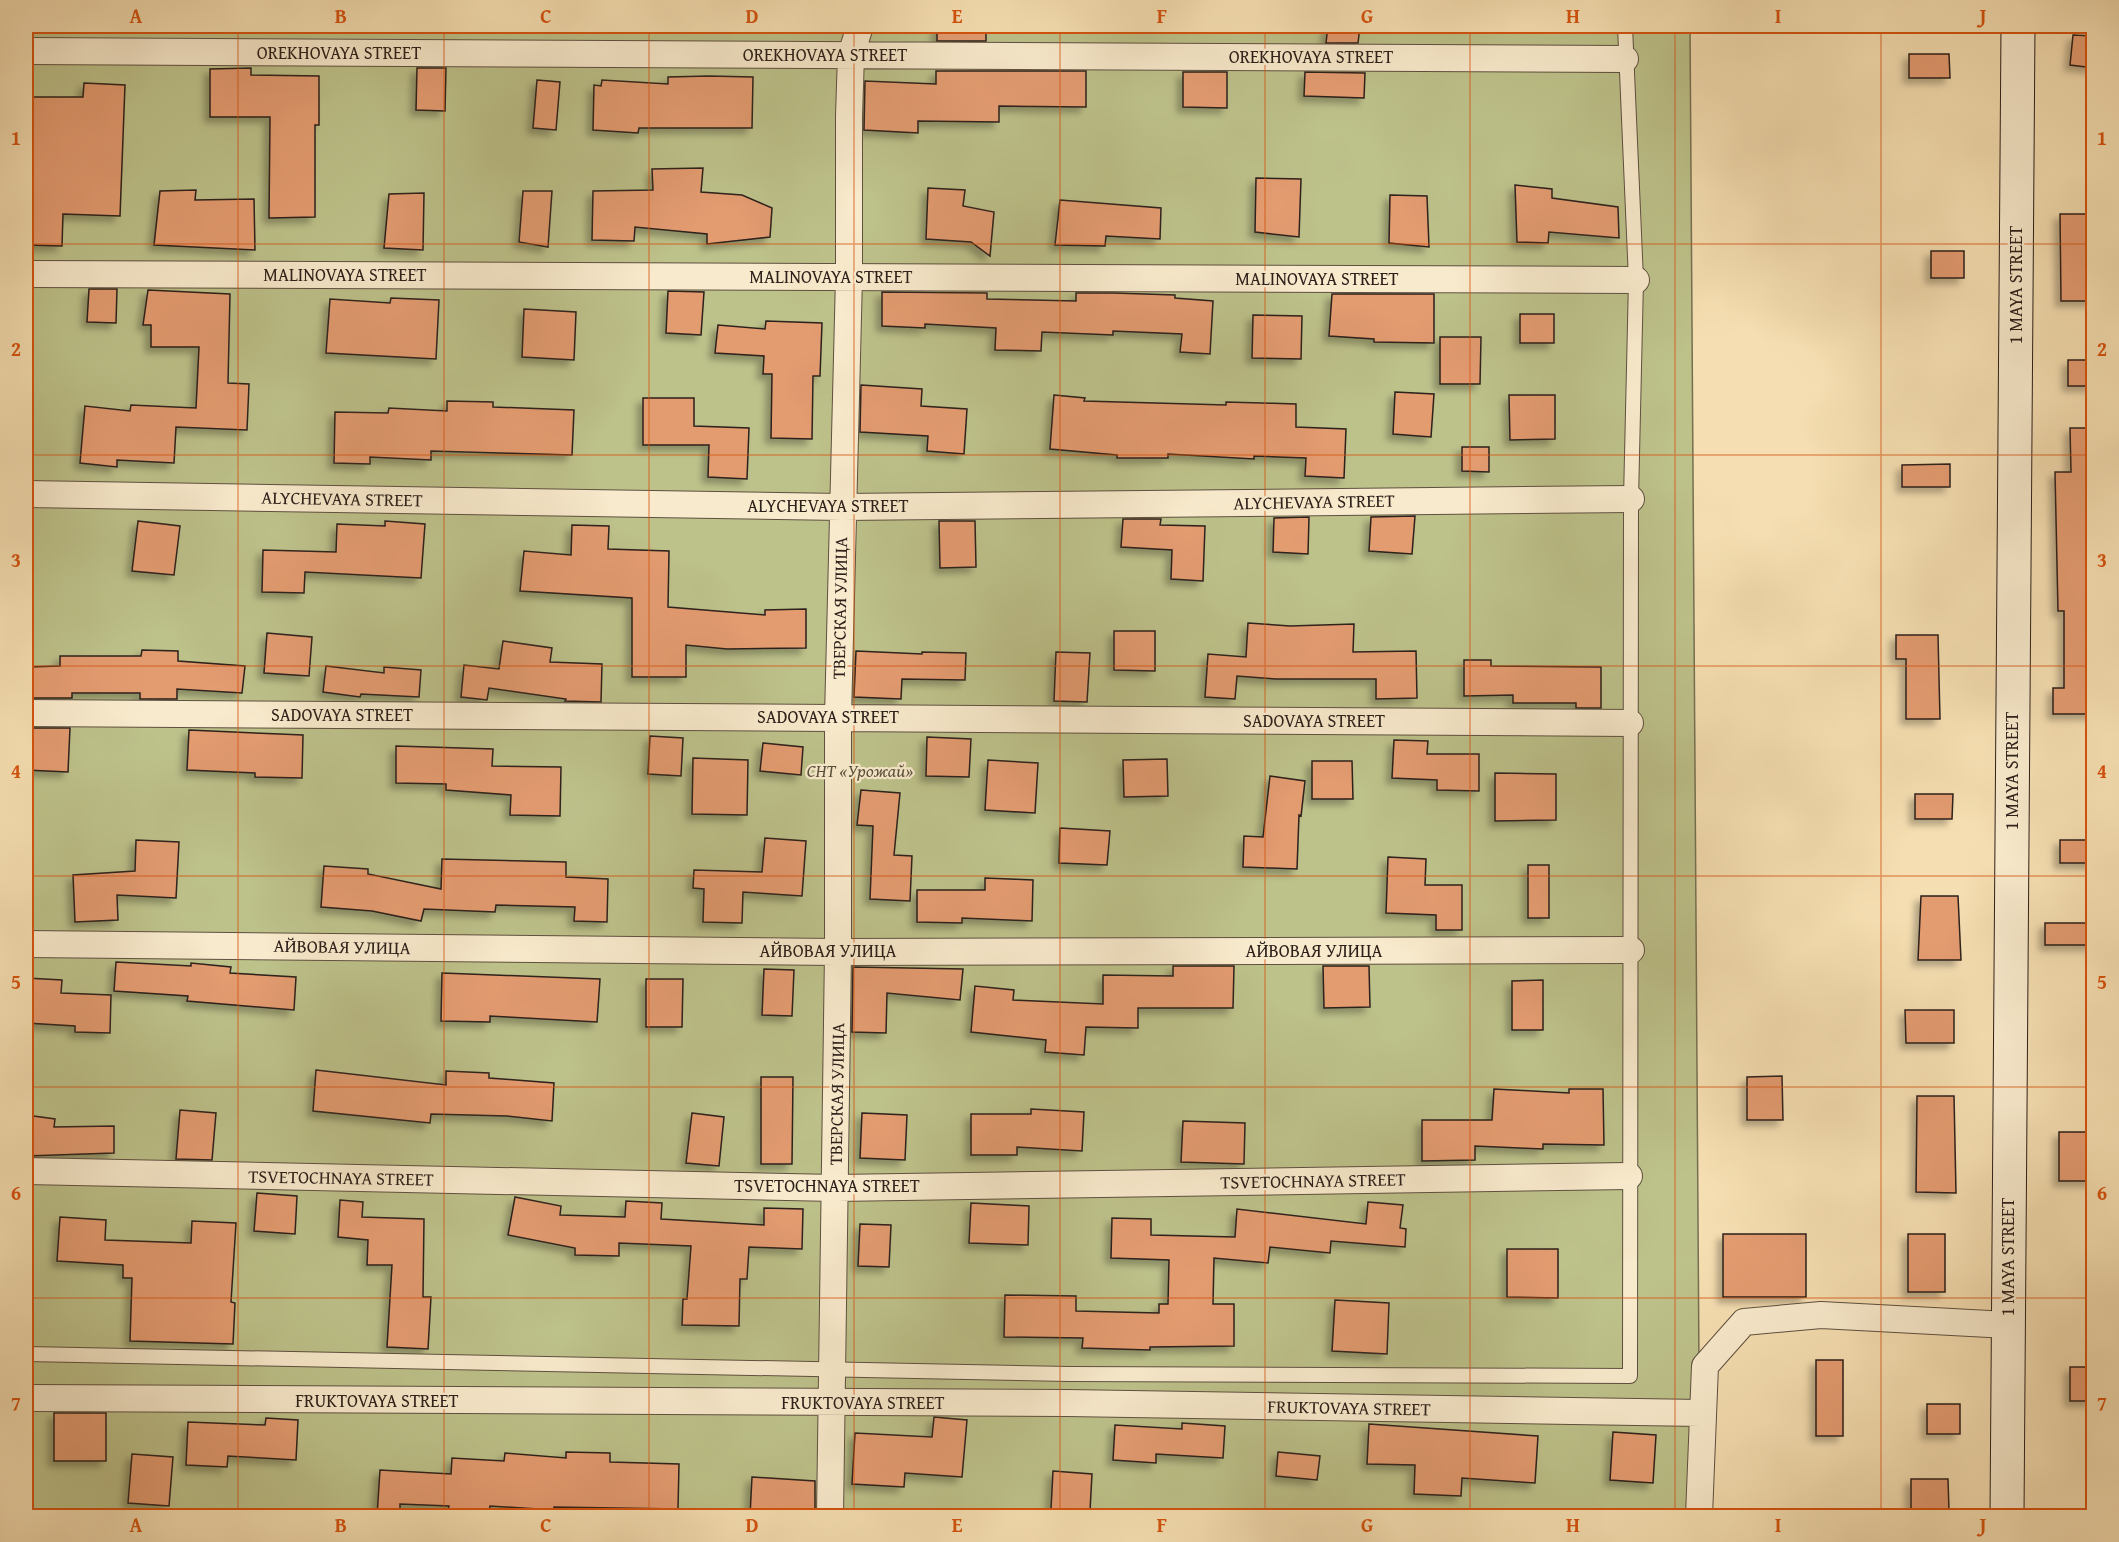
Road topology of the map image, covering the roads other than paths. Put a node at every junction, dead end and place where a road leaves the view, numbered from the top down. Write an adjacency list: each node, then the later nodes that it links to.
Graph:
1 (860, 26): 5 (street, ТВЕРСКАЯ УЛИЦА)
2 (1625, 26): 6 (lane)
3 (2018, 26): 22 (street, 1 MAYA STREET)
4 (26, 51): 5 (street, OREKHOVAYA STREET)
5 (852, 55): 6 (street, OREKHOVAYA STREET); 8 (street, ТВЕРСКАЯ УЛИЦА)
6 (1625, 59): 9 (lane)
7 (26, 274): 8 (street, MALINOVAYA STREET)
8 (849, 277): 9 (street, MALINOVAYA STREET); 12 (street, ТВЕРСКАЯ УЛИЦА)
9 (1636, 280): 11 (lane)
10 (26, 494): 12 (street, ALYCHEVAYA STREET)
11 (1631, 499): 12 (street, ALYCHEVAYA STREET); 15 (lane)
12 (842, 507): 14 (street, ТВЕРСКАЯ УЛИЦА)
13 (26, 713): 14 (street, SADOVAYA STREET)
14 (838, 717): 15 (street, SADOVAYA STREET); 18 (street, ТВЕРСКАЯ УЛИЦА)
15 (1630, 723): 17 (lane)
16 (26, 944): 18 (street, АЙВОВАЯ УЛИЦА)
17 (1631, 950): 18 (street, АЙВОВАЯ УЛИЦА); 20 (lane)
18 (838, 952): 21 (street, ТВЕРСКАЯ УЛИЦА)
19 (26, 1172): 21 (street, TSVETOCHNAYA STREET)
20 (1629, 1176): 21 (street, TSVETOCHNAYA STREET); 24 (lane)
21 (836, 1188): 24 (street, ТВЕРСКАЯ УЛИЦА)
22 (2008, 1325): 27 (street); 30 (street, 1 MAYA STREET)
23 (26, 1354): 24 (lane)
24 (831, 1369): 26 (street, ТВЕРСКАЯ УЛИЦА)
25 (26, 1398): 26 (street, FRUKTOVAYA STREET)
26 (831, 1403): 27 (street, FRUKTOVAYA STREET); 28 (street, ТВЕРСКАЯ УЛИЦА)
27 (1701, 1413): 29 (street)
28 (830, 1516)
29 (1699, 1516)
30 (2007, 1516)

